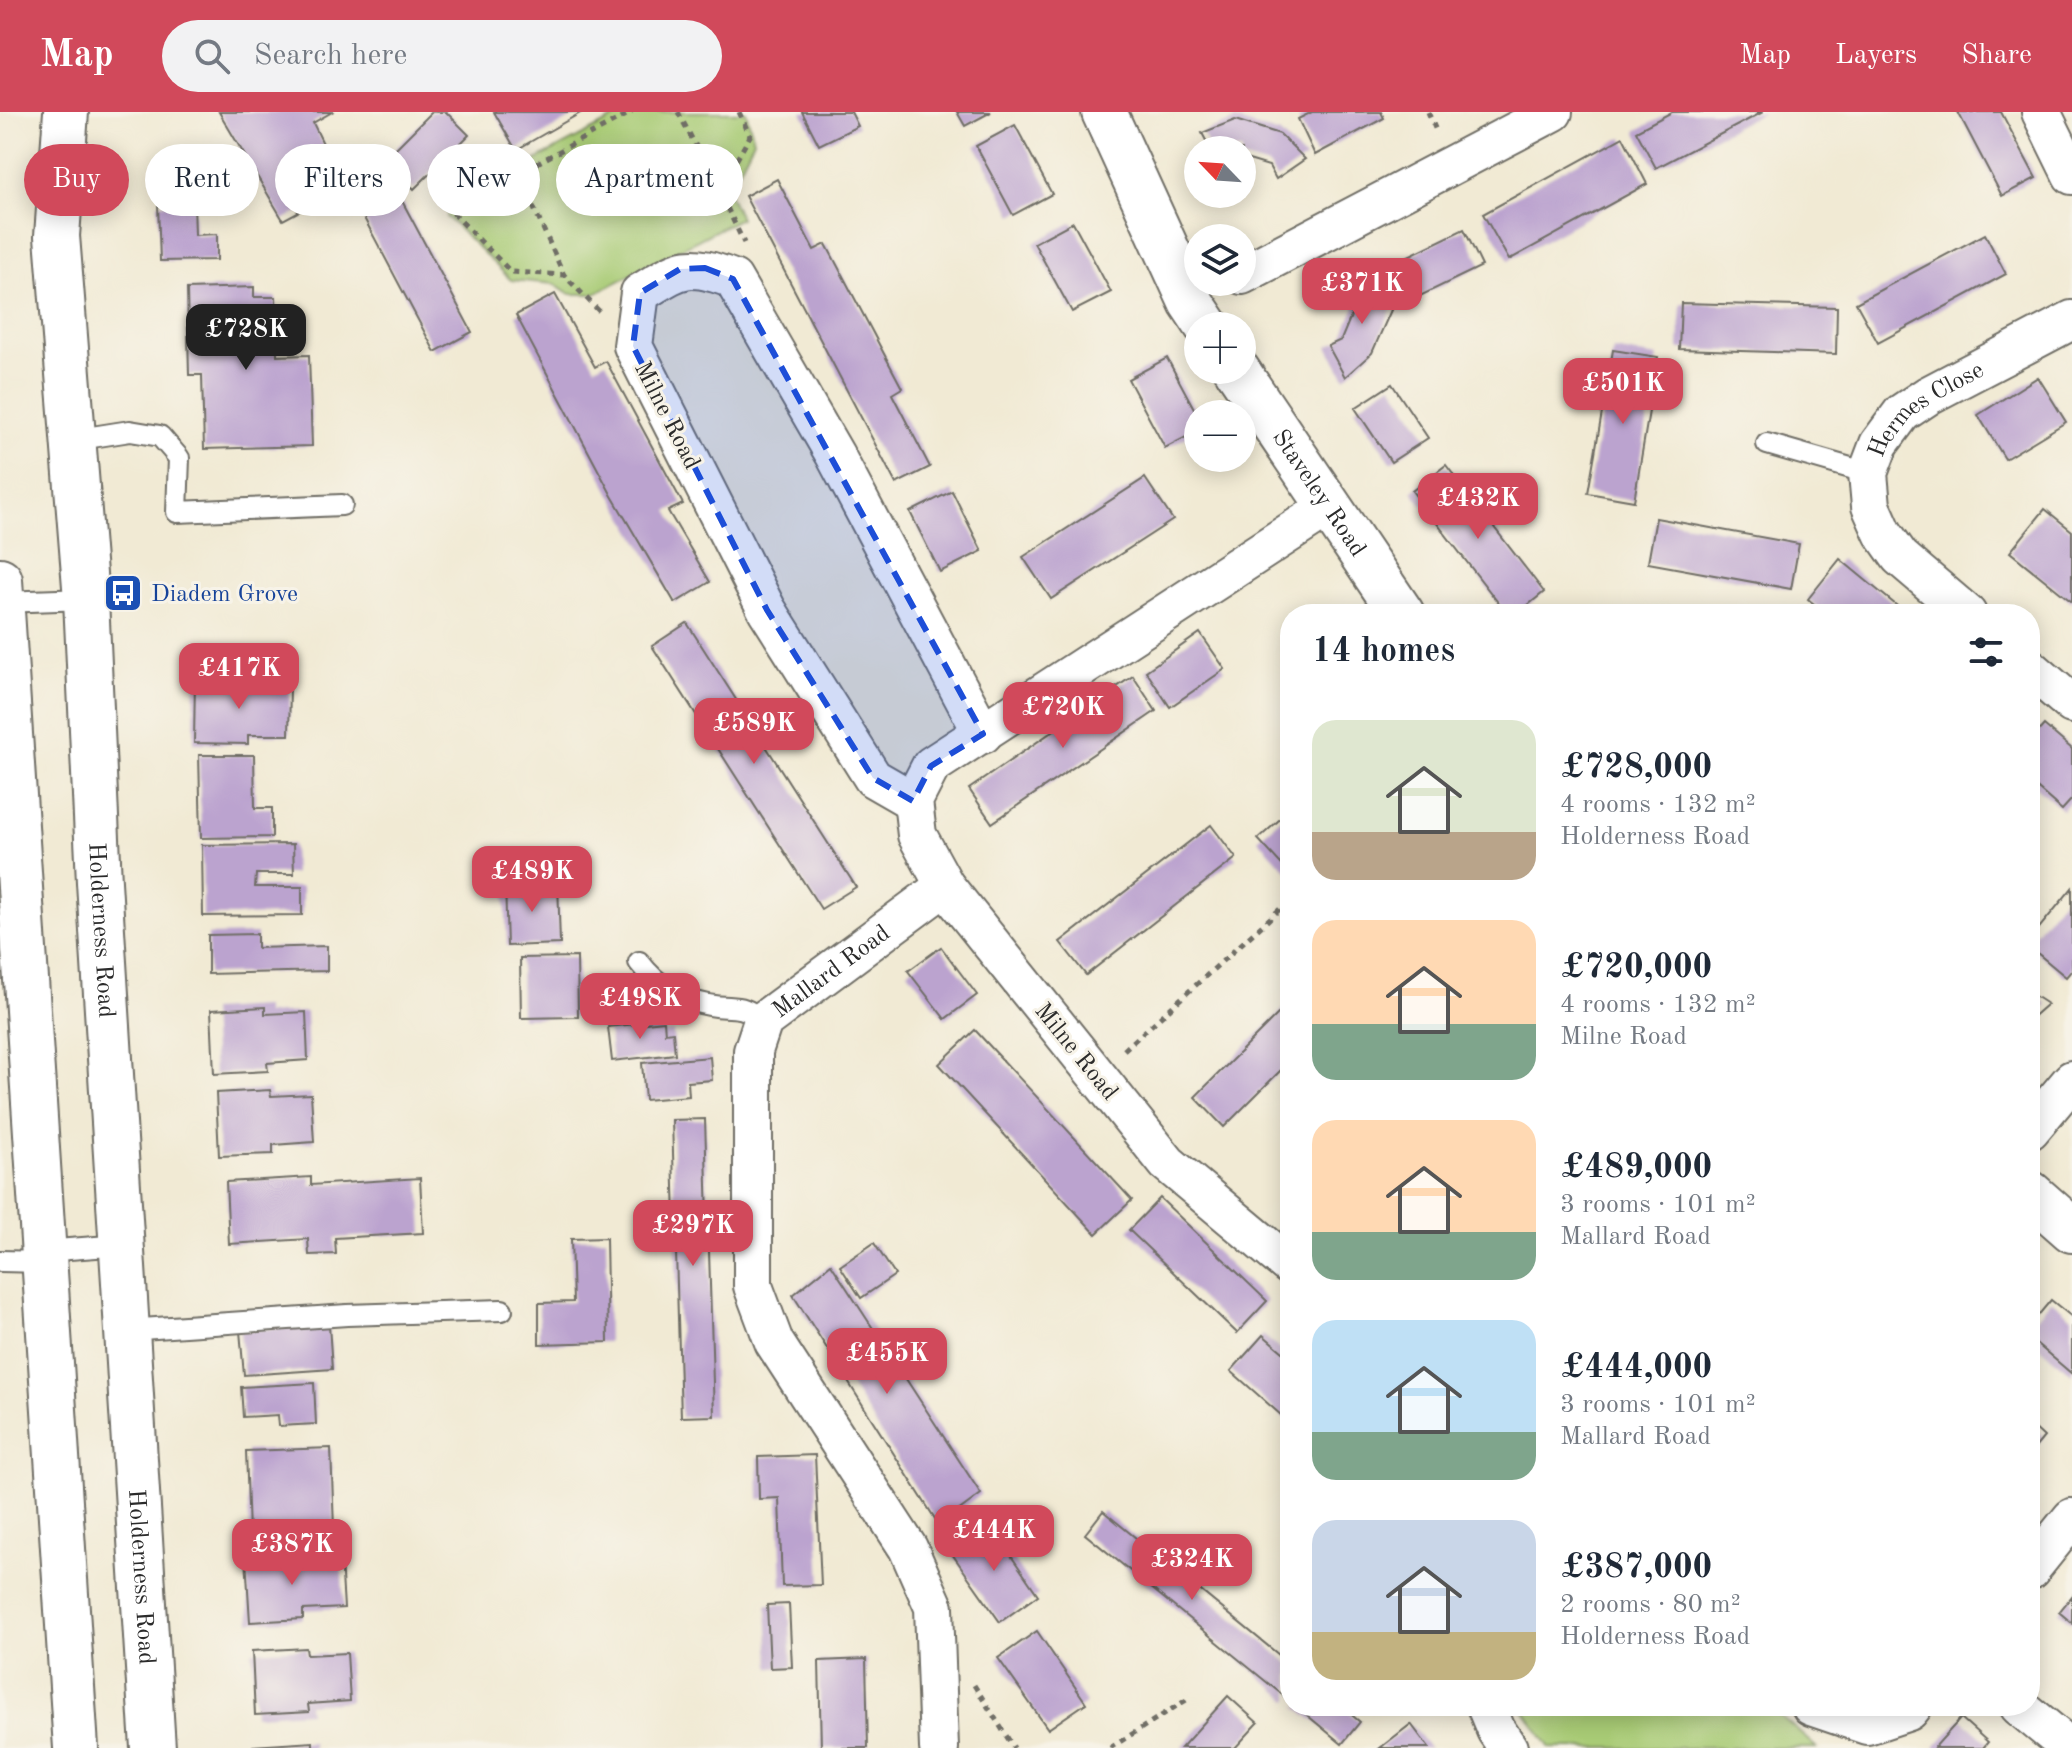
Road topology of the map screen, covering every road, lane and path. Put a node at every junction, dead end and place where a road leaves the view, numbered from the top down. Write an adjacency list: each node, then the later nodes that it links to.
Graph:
1 (66, 112): 22 (main road, Holderness Road)
2 (632, 112): 10 (path)
3 (678, 112): 8 (path)
4 (739, 112): 9 (path)
5 (1104, 112): 18 (main road)
6 (1553, 112): 15 (street)
7 (2041, 112): 11 (street)
8 (695, 144)
9 (743, 148)
10 (540, 161)
11 (2072, 175)
12 (456, 216): 16 (path)
13 (537, 216): 16 (path)
14 (731, 216): 17 (path)
15 (1256, 268)
16 (564, 275): 20 (path)
17 (733, 279): 20 (street, Milne Road); 33 (street)
18 (1209, 303)
19 (2072, 320): 24 (street, Hermes Close)
20 (633, 346): 34 (street, Milne Road)
21 (1246, 384): 26 (main road, Staveley Road)
22 (73, 440): 25 (lane); 28 (main road, Holderness Road)
23 (1767, 444): 24 (lane)
24 (1868, 473): 30 (street, Hermes Close)
25 (342, 505)
26 (1329, 507): 29 (main road, Staveley Road); 33 (street)
27 (1, 591): 28 (lane); 45 (main road)
28 (86, 599): 44 (main road, Holderness Road)
29 (1395, 604)
30 (1955, 604)
31 (2040, 677): 32 (street)
32 (2072, 704)
33 (983, 734): 34 (street)
34 (913, 801): 35 (street, Milne Road)
35 (945, 886): 38 (street, Mallard Road); 39 (street, Milne Road)
36 (1280, 909): 39 (path)
37 (639, 962): 38 (lane)
38 (763, 1021): 59 (street, Mallard Road)
39 (1097, 1076): 46 (street, Milne Road)
40 (2072, 1080): 41 (street)
41 (2040, 1118)
42 (2040, 1202): 43 (main road)
43 (2072, 1230)
44 (122, 1245): 45 (lane); 49 (main road, Holderness Road)
45 (43, 1256): 47 (lane); 57 (main road)
46 (1280, 1258)
47 (0, 1261)
48 (502, 1310): 49 (lane)
49 (127, 1330): 58 (main road, Holderness Road)
50 (2072, 1518): 51 (street)
51 (2040, 1558)
52 (1191, 1697): 60 (path)
53 (1490, 1716): 61 (street)
54 (1840, 1716): 55 (street)
55 (1894, 1716)
56 (2031, 1716): 62 (street)
57 (76, 1748)
58 (153, 1748)
59 (939, 1748)
60 (1110, 1748)
61 (1508, 1748)
62 (2070, 1748)

